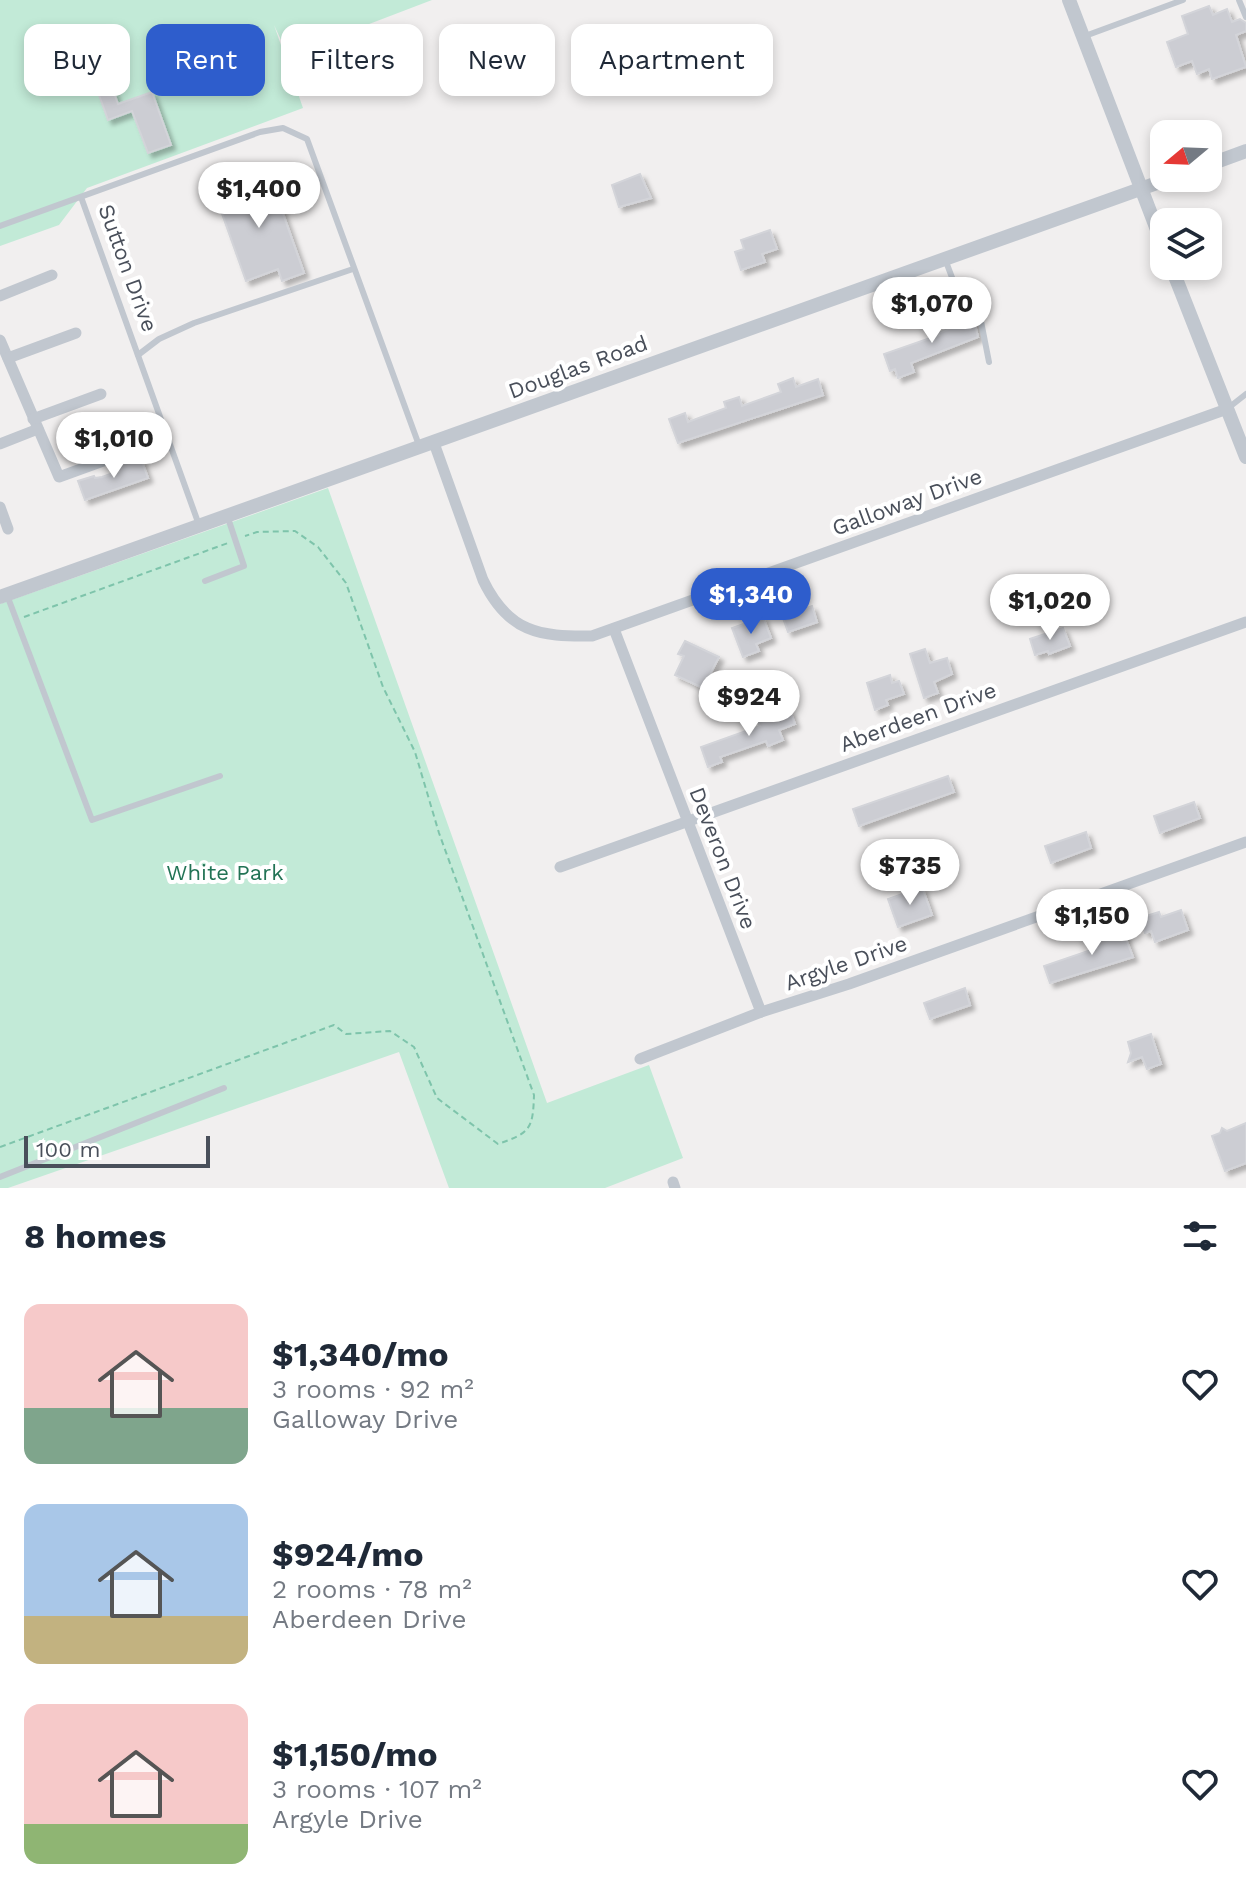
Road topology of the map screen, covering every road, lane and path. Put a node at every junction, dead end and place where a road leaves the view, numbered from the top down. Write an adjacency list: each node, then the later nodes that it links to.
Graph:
1 (1069, 0): 5 (street)
2 (1183, 0): 5 (lane)
3 (1239, 0): 4 (lane)
4 (1246, 17)
5 (1083, 36): 9 (street)
6 (1246, 151): 7 (street)
7 (1222, 160)
8 (1150, 186): 9 (street, Douglas Road)
9 (1141, 189): 11 (street); 13 (street, Douglas Road)
10 (81, 197): 12 (lane); 14 (lane, Sutton Drive); 20 (lane, Sutton Drive)
11 (1150, 212)
12 (0, 226)
13 (945, 258): 21 (lane); 28 (street, Douglas Road)
14 (353, 269): 20 (lane); 28 (lane, Sutton Drive)
15 (52, 275): 17 (street)
16 (1176, 280): 25 (street)
17 (0, 296)
18 (76, 333): 22 (street)
19 (0, 340): 22 (street)
20 (138, 355): 33 (lane, Sutton Drive)
21 (989, 362)
22 (6, 365): 26 (street)
23 (101, 394): 26 (street)
24 (1246, 394): 25 (lane)
25 (1227, 409): 30 (street); 40 (street, Galloway Drive)
26 (35, 424): 27 (street); 29 (street)
27 (0, 444)
28 (427, 445): 32 (street, Douglas Road); 40 (street, Galloway Drive)
29 (125, 453)
30 (1246, 457)
31 (0, 507): 34 (street)
32 (227, 515): 33 (street, Douglas Road); 35 (lane)
33 (199, 525): 37 (street, Douglas Road)
34 (8, 529)
35 (235, 540): 36 (lane); 38 (path); 48 (path)
36 (205, 581)
37 (3, 596): 38 (lane)
38 (16, 620): 41 (lane)
39 (1246, 622): 42 (street, Aberdeen Drive)
40 (614, 629): 42 (street, Deveron Drive)
41 (220, 776)
42 (688, 821): 44 (street, Aberdeen Drive); 45 (street, Deveron Drive)
43 (1246, 842): 45 (street, Argyle Drive)
44 (560, 867)
45 (761, 1012): 46 (street, Argyle Drive)
46 (640, 1059)
47 (224, 1088): 49 (lane)
48 (0, 1147)
49 (0, 1177)

